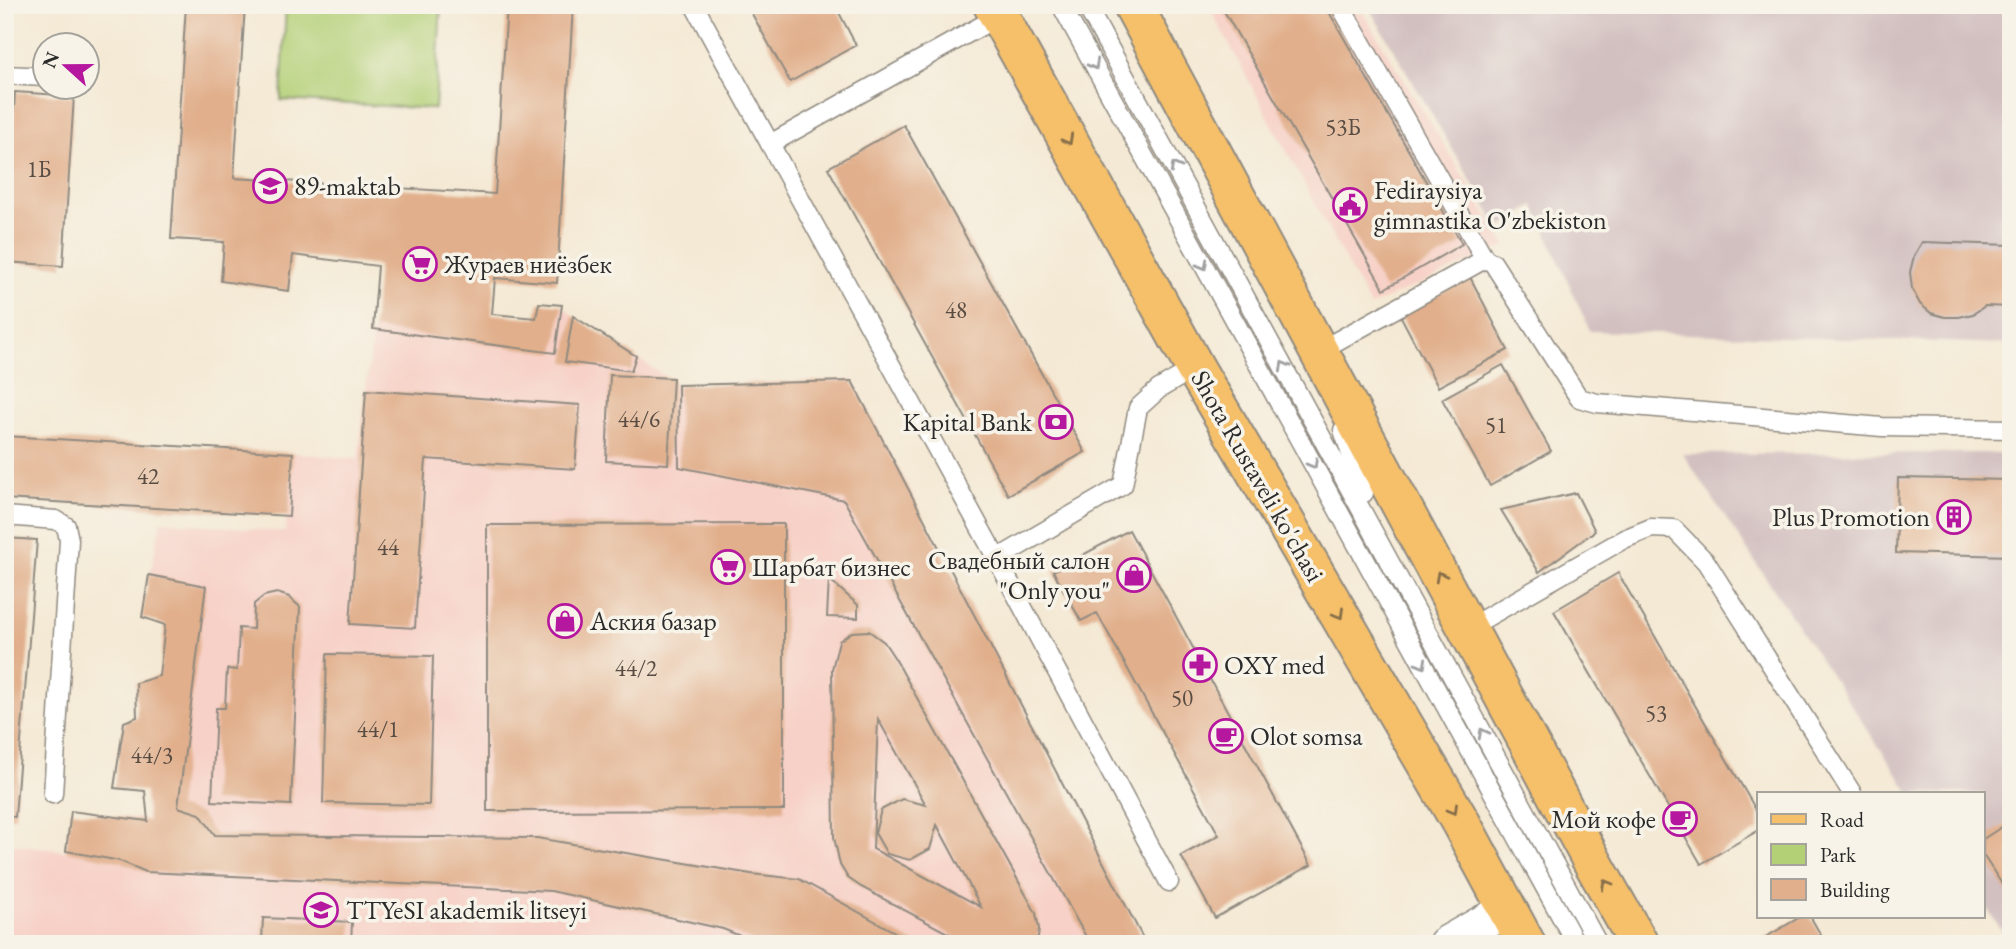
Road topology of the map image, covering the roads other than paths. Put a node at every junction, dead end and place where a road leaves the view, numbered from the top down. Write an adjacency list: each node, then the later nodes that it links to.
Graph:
1 (694, 5): 9 (lane)
2 (1061, 5): 24 (lane, one-way to 24)
3 (1086, 5): 15 (lane, one-way to 3)
4 (1133, 5): 11 (main road)
5 (1341, 6): 10 (lane)
6 (996, 10): 9 (lane); 12 (main road, Shota Rustaveli ko'chasi, one-way to 12)
7 (5, 75): 8 (lane)
8 (32, 76)
9 (770, 144): 16 (lane)
10 (1485, 259): 11 (lane); 13 (lane)
11 (1319, 351): 15 (lane); 17 (main road, one-way to 11)
12 (1195, 368): 16 (lane); 21 (main road, Shota Rustaveli ko'chasi, one-way to 21)
13 (2011, 429)
14 (5, 516): 19 (lane)
15 (1376, 533): 25 (lane, one-way to 15)
16 (997, 559): 20 (lane)
17 (1468, 628): 18 (lane); 26 (main road, one-way to 17)
18 (1851, 792)
19 (52, 794)
20 (1169, 882)
21 (1508, 909): 22 (street); 23 (main road, Shota Rustaveli ko'chasi)
22 (1446, 944)
23 (1526, 944)
24 (1576, 944)
25 (1598, 944)
26 (1639, 944)

